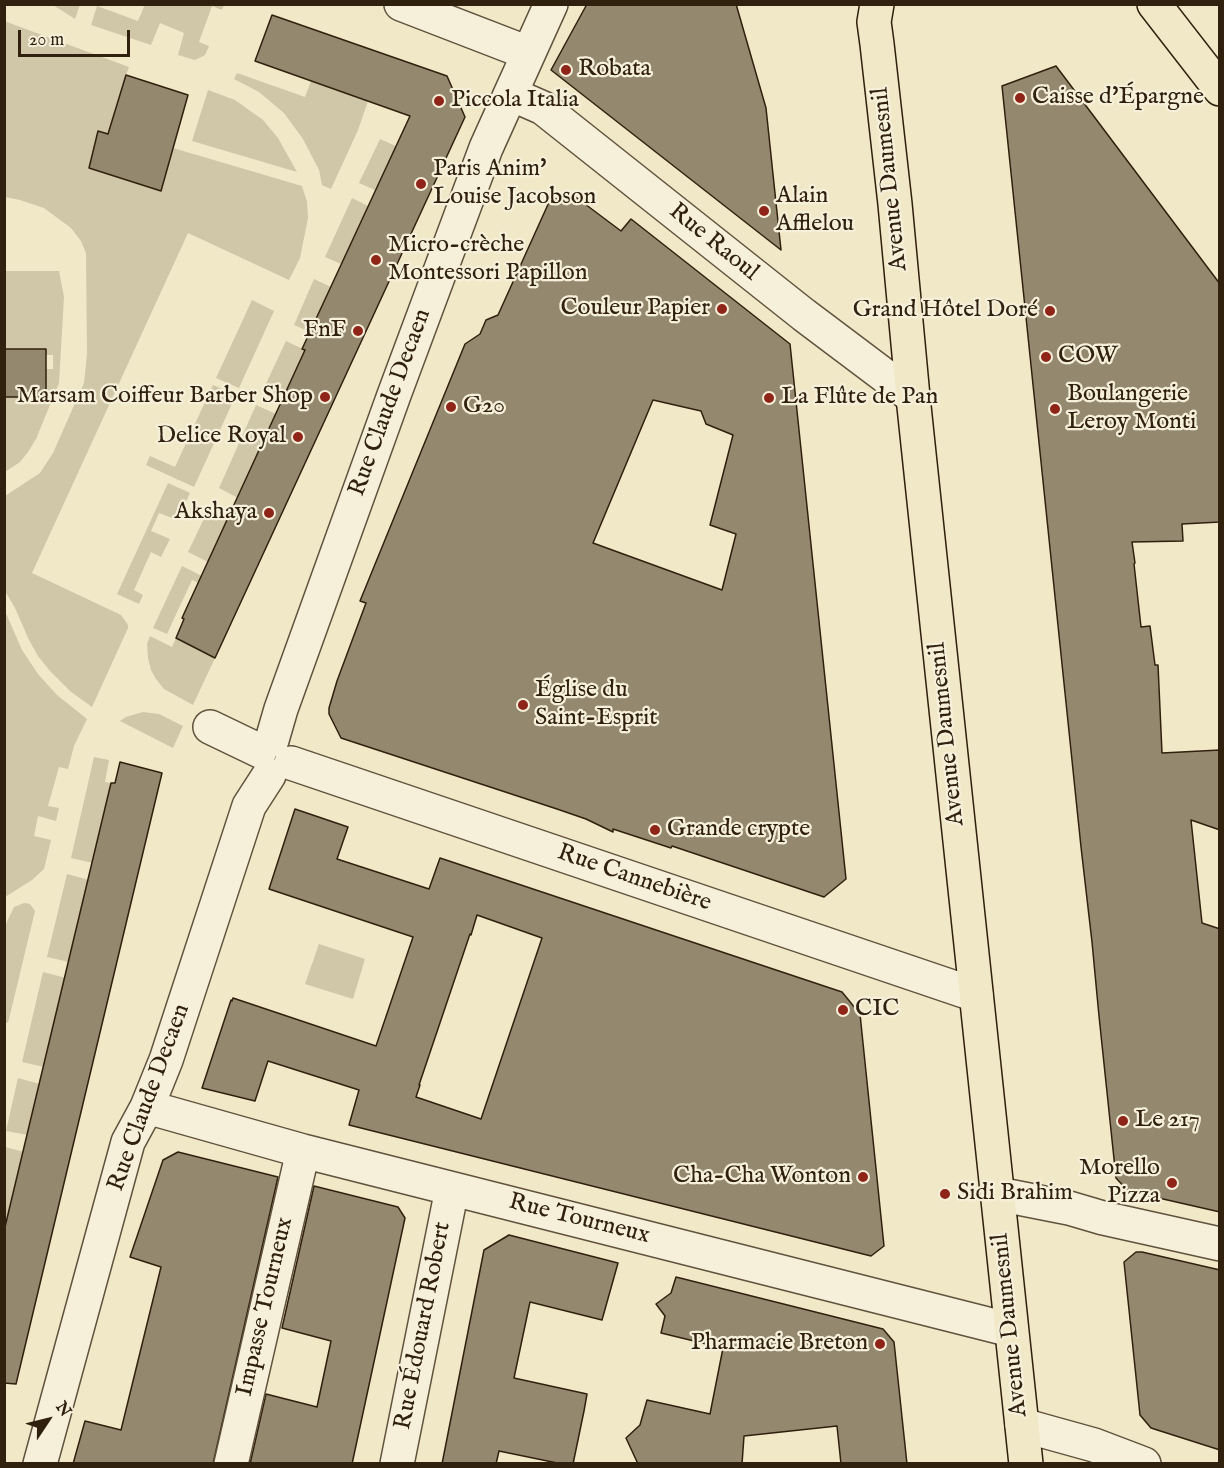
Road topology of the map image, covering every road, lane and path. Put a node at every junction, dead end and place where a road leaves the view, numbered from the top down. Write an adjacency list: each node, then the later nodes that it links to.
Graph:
1 (401, 4): 5 (street)
2 (551, 4): 5 (street, Rue Claude Decaen)
3 (877, 4): 8 (main road, Avenue Daumesnil)
4 (1154, 4): 6 (main road)
5 (528, 53): 7 (street, Rue Claude Decaen)
6 (1220, 89)
7 (511, 94): 8 (street, Rue Raoul); 10 (street, Rue Claude Decaen)
8 (913, 397): 11 (main road, Avenue Daumesnil)
9 (210, 727): 10 (street, Rue Cannebière)
10 (273, 757): 11 (street, Rue Cannebière); 12 (street, Rue Claude Decaen)
11 (976, 995): 15 (main road, Avenue Daumesnil)
12 (147, 1107): 13 (street, Rue Tourneux); 19 (street, Rue Claude Decaen)
13 (303, 1151): 14 (street, Rue Tourneux); 20 (street, Impasse Tourneux)
14 (452, 1189): 17 (street, Rue Tourneux); 21 (street, Rue Édouard Robert)
15 (998, 1194): 16 (street); 17 (main road, Avenue Daumesnil)
16 (1220, 1244)
17 (1011, 1330): 18 (main road, Avenue Daumesnil)
18 (1022, 1425): 22 (main road, Avenue Daumesnil); 23 (street)
19 (40, 1464)
20 (231, 1464)
21 (397, 1464)
22 (1026, 1464)
23 (1144, 1464)

